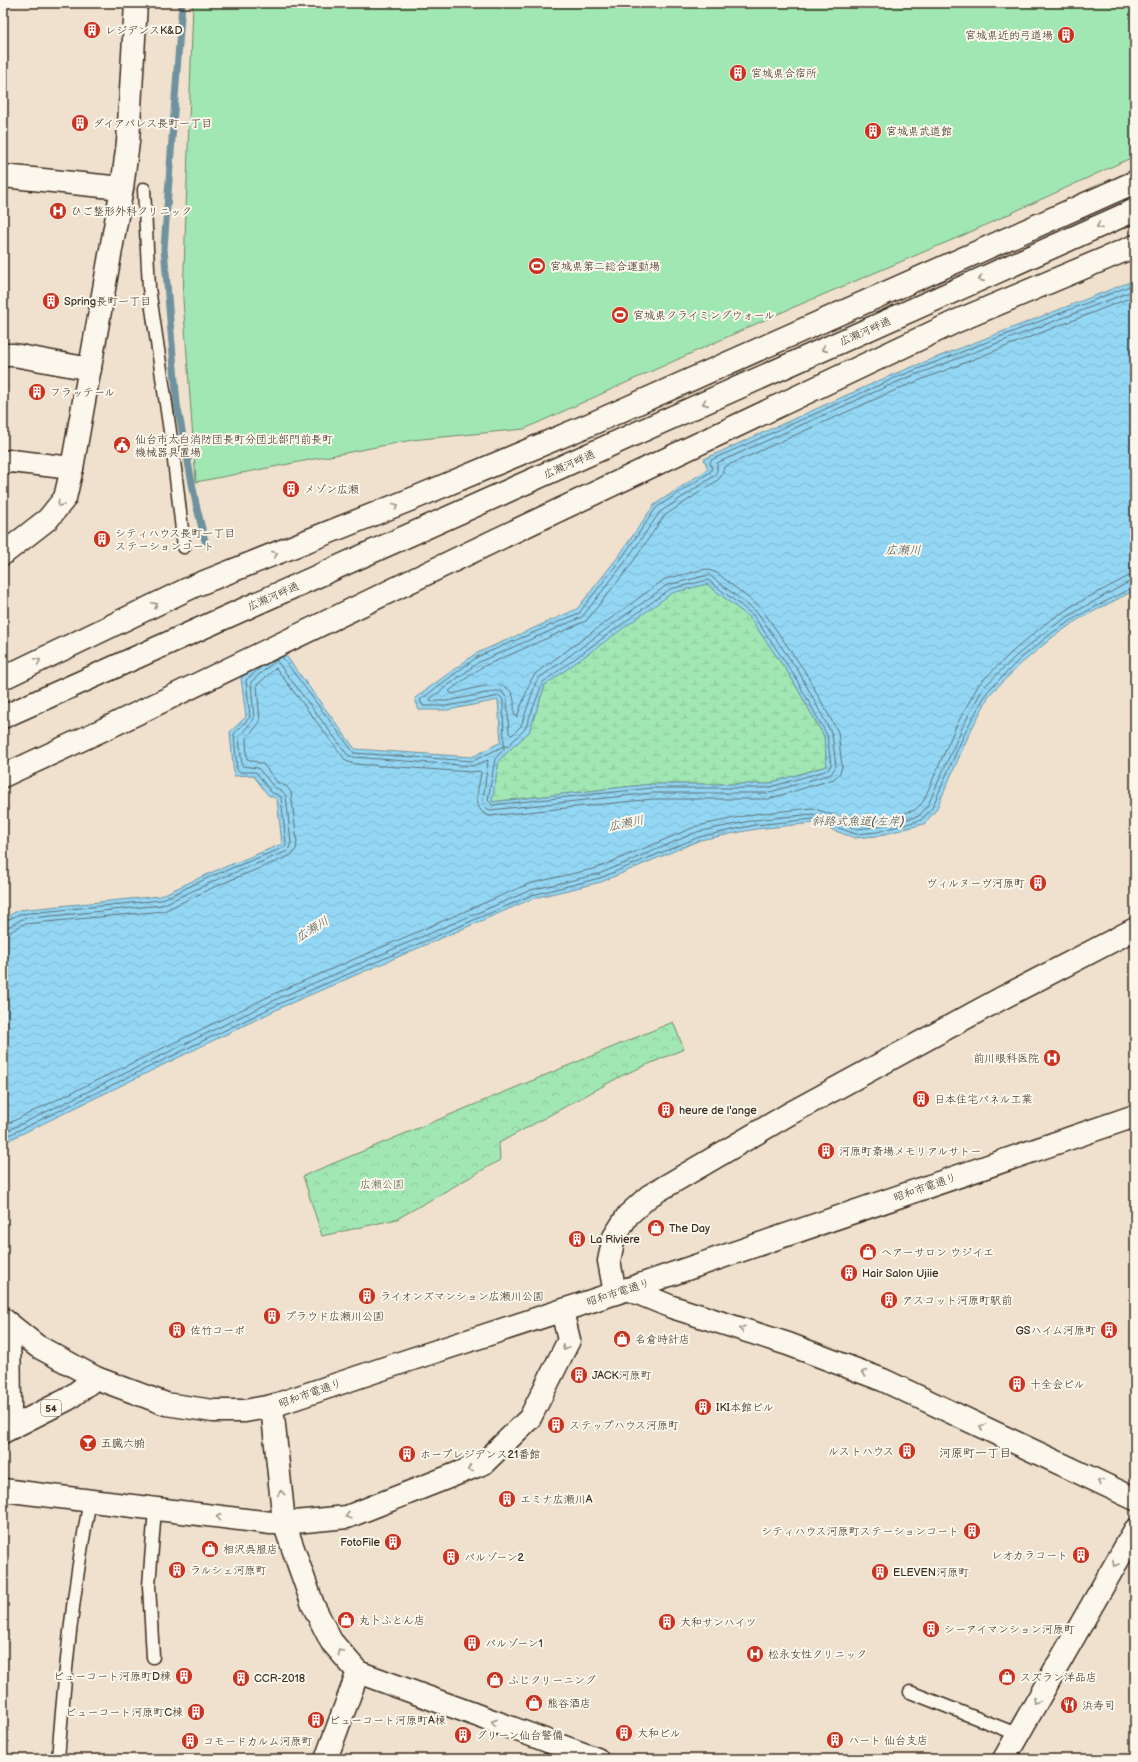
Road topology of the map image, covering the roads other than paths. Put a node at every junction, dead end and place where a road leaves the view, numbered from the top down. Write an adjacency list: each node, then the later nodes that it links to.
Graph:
1 (136, 3): 4 (street)
2 (3, 176): 4 (street)
3 (1135, 182): 14 (street, one-way to 3)
4 (122, 188): 9 (street)
5 (144, 190): 12 (lane)
6 (1135, 210): 15 (street, 広瀬河畔通, one-way to 15)
7 (1135, 246): 16 (street)
8 (3, 355): 9 (street)
9 (90, 369): 11 (street)
10 (3, 462): 11 (street)
11 (72, 468): 13 (street, one-way to 13)
12 (184, 547)
13 (3, 554)
14 (3, 678)
15 (3, 717)
16 (3, 776)
17 (1135, 929): 19 (street)
18 (1135, 1116): 19 (street, 昭和市電通り)
19 (622, 1291): 20 (street, 昭和市電通り); 27 (street, one-way to 19)
20 (562, 1311): 23 (street, 昭和市電通り); 30 (street, one-way to 30)
21 (6, 1322): 22 (street, 昭和市電通り); 24 (street)
22 (96, 1378): 23 (street, 昭和市電通り); 25 (street, 54)
23 (272, 1406): 30 (street, one-way to 23)
24 (3, 1426)
25 (3, 1432)
26 (3, 1490): 28 (street)
27 (1135, 1499)
28 (90, 1501): 29 (street); 37 (lane)
29 (155, 1509): 30 (street, one-way to 29); 32 (lane)
30 (284, 1523): 33 (street, one-way to 30)
31 (1135, 1530): 35 (street, one-way to 35)
32 (153, 1657)
33 (358, 1672): 36 (street, one-way to 33); 38 (street)
34 (910, 1692): 35 (lane)
35 (1017, 1734): 40 (street)
36 (555, 1752): 39 (street)
37 (58, 1759)
38 (326, 1759)
39 (597, 1759)
40 (1004, 1759)

